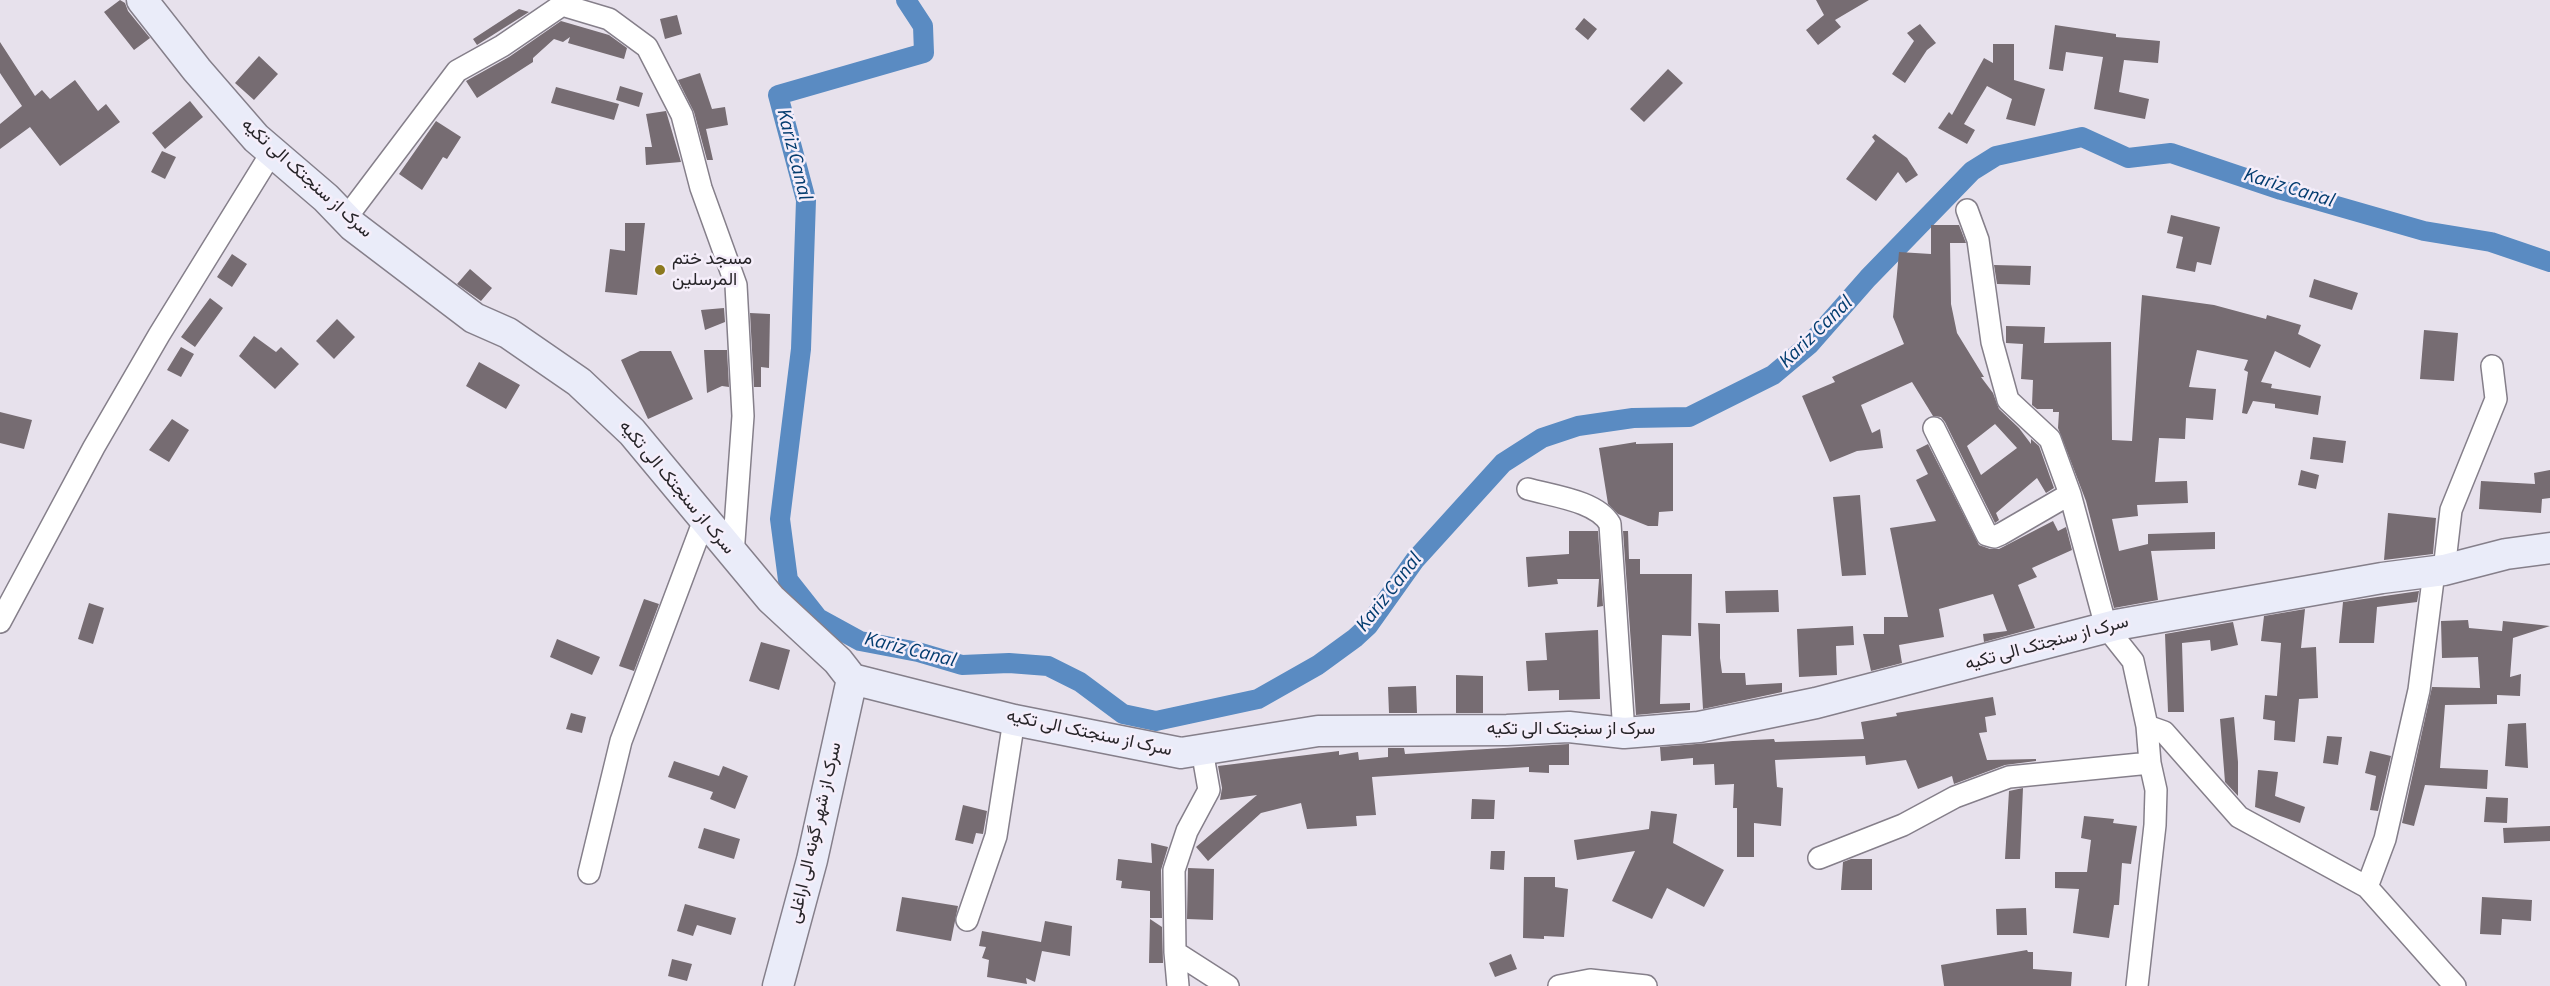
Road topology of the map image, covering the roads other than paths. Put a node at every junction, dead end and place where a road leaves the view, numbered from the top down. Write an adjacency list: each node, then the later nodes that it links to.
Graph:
1 (142, 0): 2 (street, سرک از سنجتک الی تکیه)
2 (272, 152): 4 (street, سرک از سنجتک الی تکیه); 13 (street)
3 (1967, 210): 8 (street)
4 (346, 218): 9 (street, سرک از سنجتک الی تکیه); 11 (street)
5 (2493, 366): 12 (street)
6 (1934, 428): 8 (street)
7 (1528, 489): 18 (street)
8 (2070, 494): 14 (street)
9 (704, 520): 11 (street, سرک از سنجتک الی تکیه); 22 (street)
10 (2550, 548): 12 (street, سرک از سنجتک الی تکیه)
11 (733, 555): 15 (street, سرک از سنجتک الی تکیه)
12 (2439, 571): 14 (street, سرک از سنجتک الی تکیه); 23 (street)
13 (0, 622)
14 (2106, 627): 17 (street); 18 (street, سرک از سنجتک الی تکیه)
15 (852, 679): 16 (street, سرک از سنجتک الی تکیه); 26 (street, سرک از شهر گونه الی اراغلی)
16 (1014, 720): 19 (street, سرک از سنجتک الی تکیه); 24 (street)
17 (2147, 726): 20 (street); 23 (street)
18 (1624, 733): 19 (street, سرک از سنجتک الی تکیه)
19 (1202, 750): 25 (street)
20 (2150, 763): 21 (street); 31 (street)
21 (1819, 858)
22 (589, 873)
23 (2367, 887): 32 (street)
24 (967, 920)
25 (1175, 952): 27 (street); 28 (street)
26 (778, 986)
27 (1178, 986)
28 (1228, 986)
29 (1558, 986): 30 (street)
30 (1646, 986)
31 (2138, 986)
32 (2455, 986)

